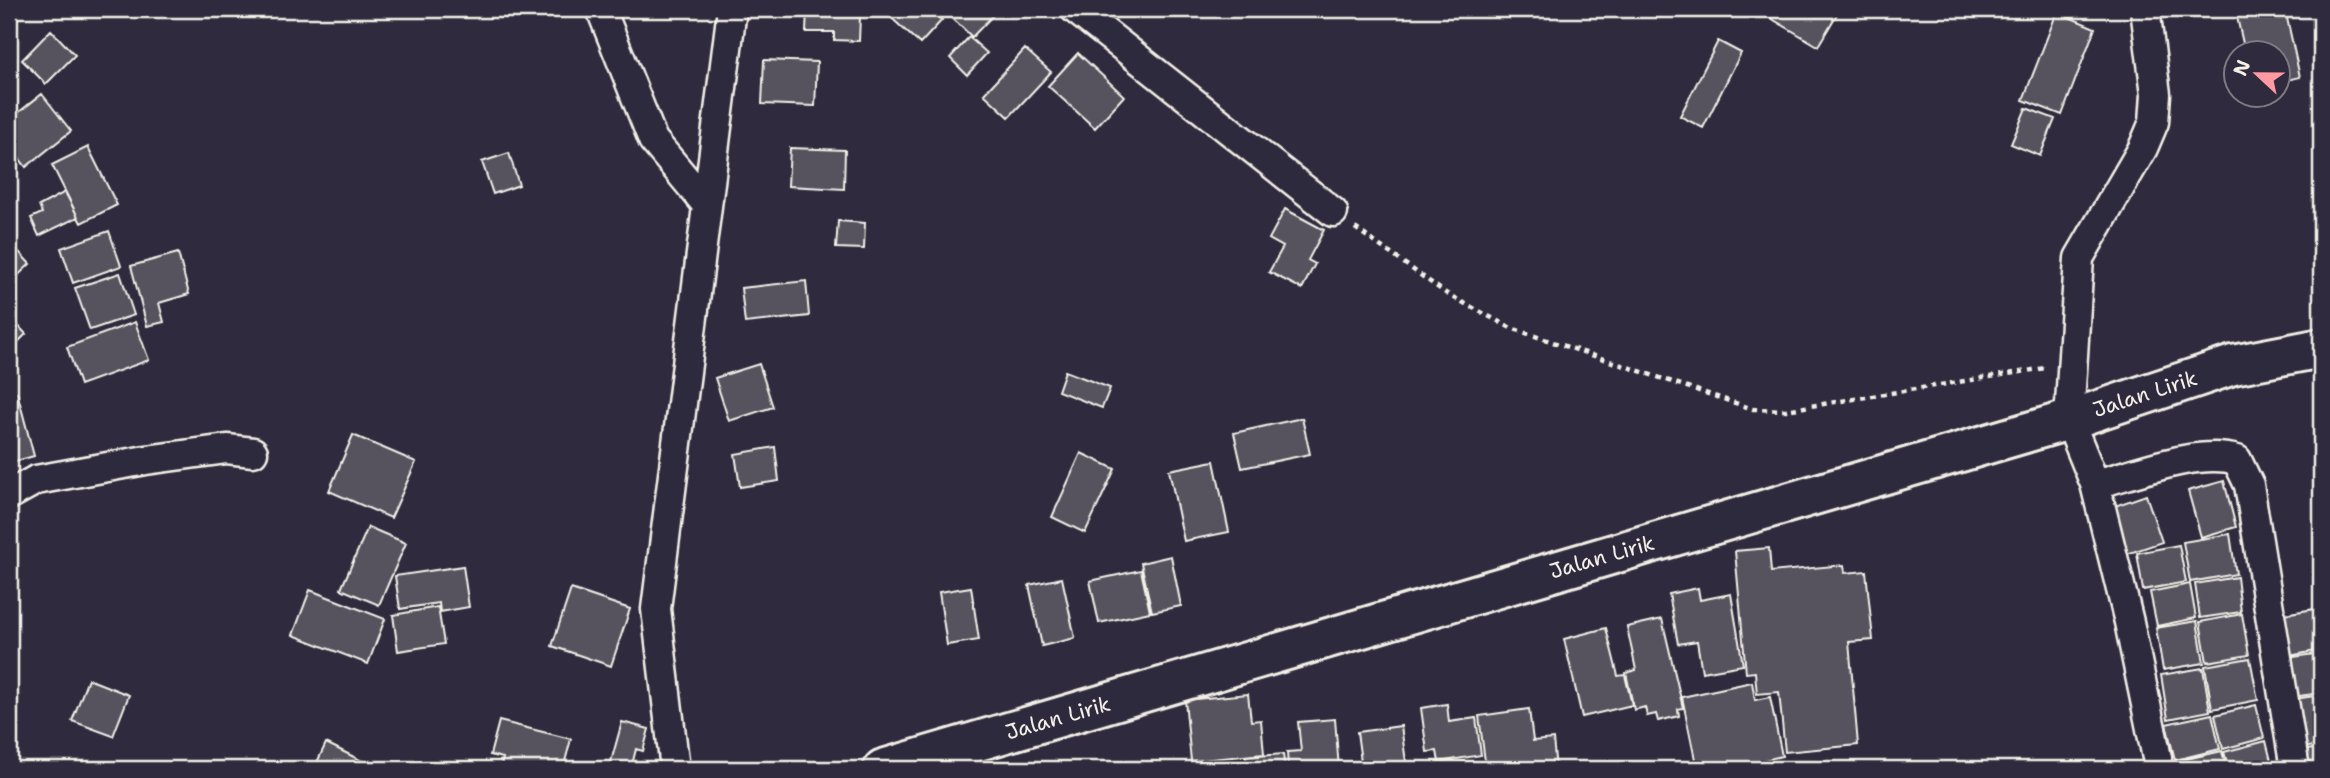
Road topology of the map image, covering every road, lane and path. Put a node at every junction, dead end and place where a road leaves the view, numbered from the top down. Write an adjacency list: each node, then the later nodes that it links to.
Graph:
1 (732, 9): 5 (street)
2 (1075, 9): 6 (street)
3 (2145, 9): 8 (street)
4 (601, 12): 5 (street)
5 (707, 205): 14 (street)
6 (1333, 212): 8 (path)
7 (2321, 348): 9 (main road, Jalan Lirik)
8 (2070, 364): 9 (street)
9 (2069, 420): 11 (street); 15 (main road, Jalan Lirik)
10 (253, 452): 12 (street)
11 (2095, 484): 13 (street); 16 (street)
12 (9, 495)
13 (2157, 758)
14 (675, 769)
15 (883, 769)
16 (2295, 769)

